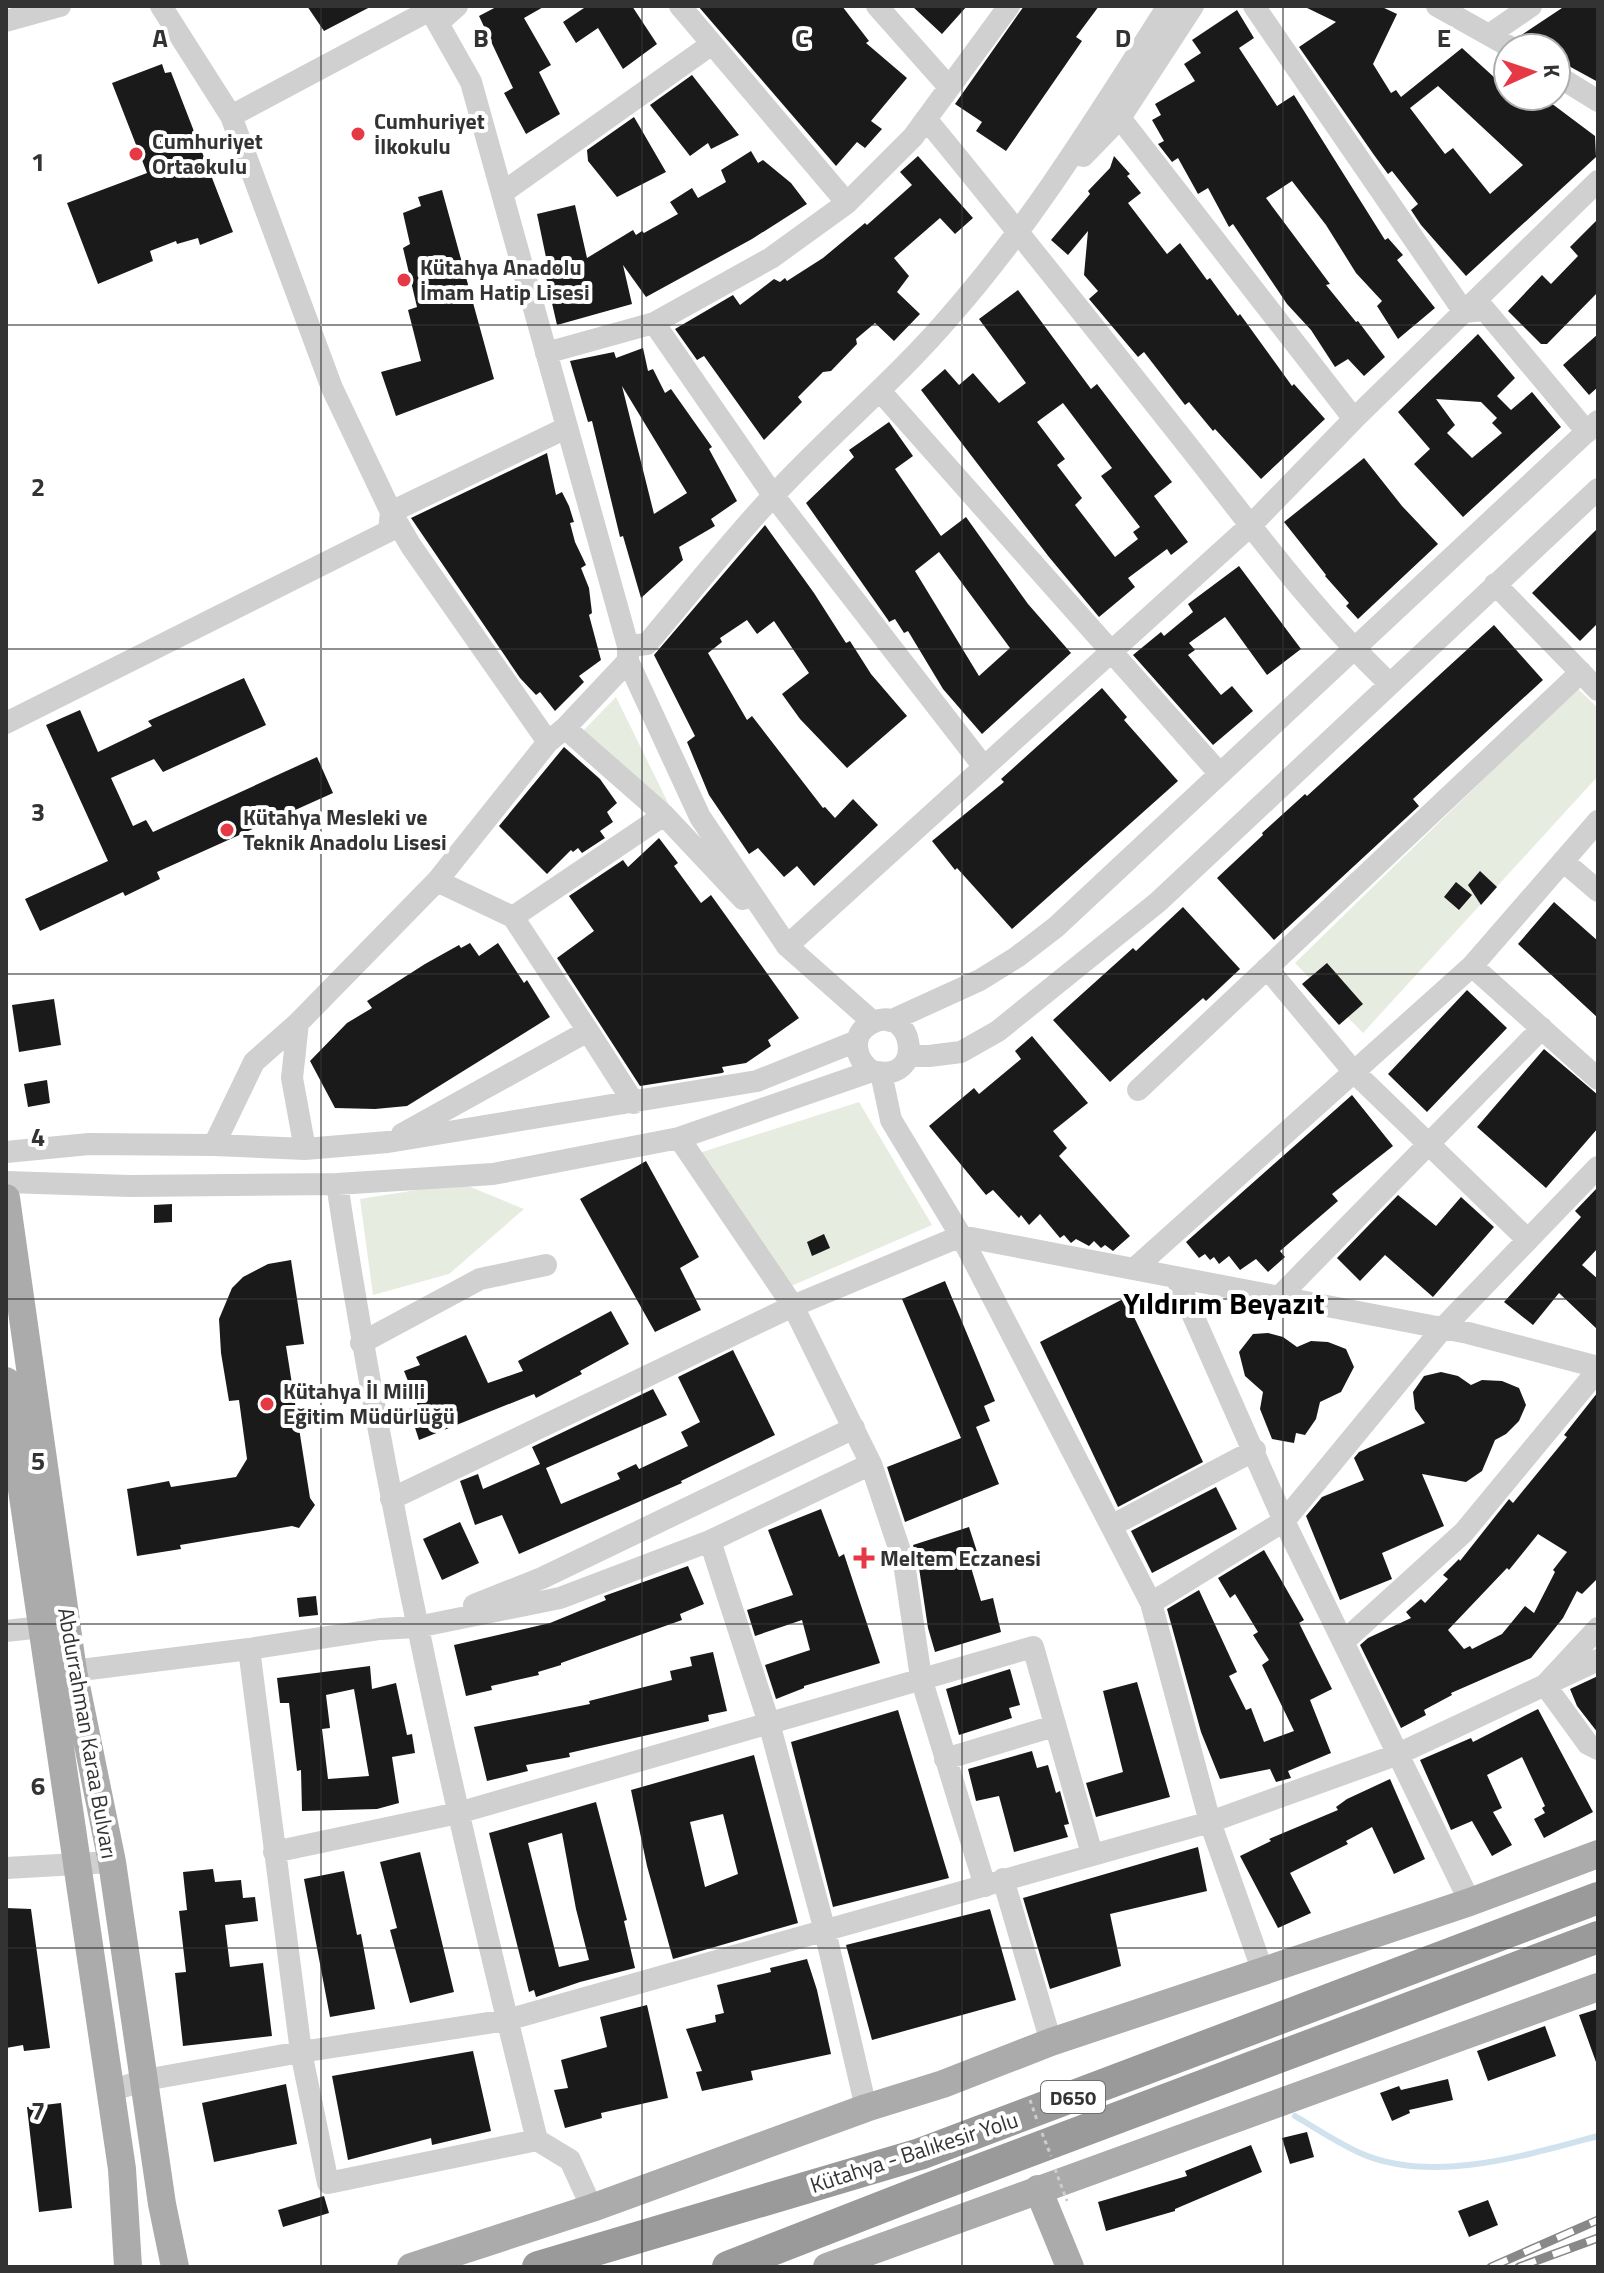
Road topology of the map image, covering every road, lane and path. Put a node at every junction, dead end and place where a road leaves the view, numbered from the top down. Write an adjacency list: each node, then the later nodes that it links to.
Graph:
1 (60, 6): 13 (street)
2 (161, 6): 20 (street)
3 (457, 6): 12 (street)
4 (680, 6): 16 (street)
5 (877, 6): 18 (street)
6 (1009, 6): 18 (street)
7 (1168, 6): 25 (street)
8 (1193, 6): 21 (street)
9 (1254, 6): 28 (street)
10 (1437, 6): 14 (street)
11 (1531, 6): 14 (street)
12 (432, 13): 20 (street); 24 (street)
13 (7, 17)
14 (1489, 35): 15 (street)
15 (1492, 37)
16 (712, 44): 24 (street); 26 (street)
17 (1572, 85): 19 (street)
18 (949, 87): 22 (street)
19 (1598, 101)
20 (231, 116): 37 (street)
21 (1120, 118): 25 (street); 32 (street)
22 (926, 119): 26 (street); 27 (street)
23 (1598, 181): 28 (street)
24 (502, 193): 30 (street)
25 (1047, 194): 27 (street)
26 (847, 203): 29 (street)
27 (1020, 233): 31 (street); 38 (street)
28 (1464, 312): 32 (street); 33 (street)
29 (654, 323): 30 (street); 36 (street)
30 (546, 353): 34 (street)
31 (880, 391): 36 (street); 41 (street)
32 (1354, 419): 38 (street)
33 (1592, 426): 40 (street)
34 (566, 428): 37 (street); 42 (street)
35 (1598, 489): 39 (street)
36 (773, 495): 42 (street); 48 (street)
37 (391, 512): 46 (street); 47 (street)
38 (1251, 525): 40 (street); 41 (street)
39 (1495, 584): 43 (street); 44 (street)
40 (1353, 648): 44 (street); 49 (street)
41 (1110, 653): 48 (street); 49 (street)
42 (628, 654): 47 (street); 56 (street)
43 (1581, 672): 45 (street); 58 (street)
44 (1390, 684): 63 (street)
45 (1598, 690)
46 (6, 723)
47 (557, 735): 50 (street); 53 (street)
48 (984, 767): 56 (street)
49 (1220, 774): 61 (street)
50 (664, 815): 55 (street); 56 (street)
51 (1598, 821): 52 (street)
52 (1563, 861): 54 (street); 57 (street)
53 (437, 881): 55 (street); 59 (street)
54 (1598, 891)
55 (513, 917): 62 (street)
56 (787, 946): 61 (street)
57 (1472, 966): 60 (street); 65 (street)
58 (1267, 968): 65 (street); 67 (street)
59 (298, 1023): 72 (street); 74 (street)
60 (1542, 1028): 66 (street); 73 (street)
61 (870, 1029): 63 (street); 64 (street); 68 (street)
62 (588, 1031): 68 (street); 71 (street)
63 (906, 1060): 64 (street); 69 (street)
64 (876, 1072): 69 (street); 70 (street)
65 (1354, 1072): 73 (street); 83 (street)
66 (1598, 1079)
67 (1138, 1090)
68 (634, 1103): 71 (street)
69 (891, 1120): 80 (street)
70 (679, 1138): 78 (street); 86 (street)
71 (388, 1142): 74 (street)
72 (214, 1145): 74 (street); 75 (street)
73 (1428, 1145): 81 (street); 85 (street)
74 (305, 1149)
75 (6, 1152)
76 (1598, 1167): 81 (street)
77 (6, 1182): 78 (street)
78 (337, 1184): 88 (street)
79 (6, 1198): 107 (main road, Abdurrahman Karaa Bulvarı)
80 (961, 1236): 83 (street); 86 (street); 97 (street)
81 (1528, 1240): 87 (street)
82 (546, 1265): 88 (street)
83 (1134, 1269): 84 (street)
84 (1176, 1277): 85 (street); 93 (street)
85 (1279, 1297): 87 (street)
86 (793, 1306): 92 (street); 95 (street)
87 (1443, 1328): 89 (street); 96 (street)
88 (361, 1343): 95 (street)
89 (1598, 1368): 104 (street)
90 (6, 1381): 91 (main road, Abdurrahman Karaa Bulvarı)
91 (9, 1419): 100 (main road, Abdurrahman Karaa Bulvarı)
92 (854, 1428): 94 (street); 101 (street)
93 (1255, 1450): 96 (street); 97 (street)
94 (871, 1464): 98 (street); 108 (street)
95 (391, 1499): 101 (street)
96 (1284, 1521): 99 (street); 104 (street)
97 (1111, 1526): 99 (street)
98 (710, 1541): 101 (street); 110 (street)
99 (1151, 1603): 116 (street)
100 (42, 1627): 103 (street); 121 (main road, Abdurrahman Karaa Bulvarı)
101 (417, 1627): 105 (street); 115 (street)
102 (1598, 1628): 109 (street)
103 (6, 1631)
104 (1343, 1642): 113 (street)
105 (249, 1649): 107 (street); 117 (street)
106 (1598, 1660): 109 (street)
107 (73, 1671): 120 (main road, Abdurrahman Karaa Bulvarı)
108 (921, 1678): 110 (street); 111 (street); 114 (street)
109 (1545, 1685): 112 (street); 113 (street)
110 (769, 1723): 115 (street); 126 (street)
111 (1054, 1726): 114 (street); 118 (street)
112 (1595, 1744)
113 (1396, 1755): 116 (street); 125 (street)
114 (945, 1759): 123 (street)
115 (458, 1813): 117 (street); 130 (street)
116 (1210, 1822): 118 (street); 128 (street)
117 (274, 1852): 132 (street)
118 (1092, 1854): 123 (street)
119 (1598, 1854): 125 (main road)
120 (112, 1862): 121 (street); 133 (main road, Abdurrahman Karaa Bulvarı)
121 (77, 1865): 122 (street); 134 (main road, Abdurrahman Karaa Bulvarı)
122 (6, 1868)
123 (994, 1882): 126 (street); 131 (street)
124 (1598, 1898): 147 (highway, Kütahya - Balıkesir Yolu / D650)
125 (1470, 1902): 128 (main road)
126 (825, 1931): 130 (street); 136 (street)
127 (1598, 1937): 148 (highway, Kütahya - Balıkesir Yolu / D650)
128 (1262, 1969): 131 (main road)
129 (1598, 1987): 141 (main road)
130 (507, 2020): 132 (street); 139 (street)
131 (1051, 2042): 136 (main road)
132 (301, 2052): 133 (street); 139 (street)
133 (145, 2080): 134 (street); 145 (main road, Abdurrahman Karaa Bulvarı)
134 (110, 2091): 144 (main road, Abdurrahman Karaa Bulvarı)
135 (1030, 2100): 137 (path, bridge)
136 (866, 2108): 143 (main road)
137 (1038, 2123)
138 (1042, 2133): 140 (path, bridge)
139 (537, 2140): 143 (street)
140 (1051, 2156)
141 (1047, 2179): 142 (path, bridge); 149 (main road); 150 (main road)
142 (1067, 2201)
143 (592, 2208): 146 (main road)
144 (127, 2264)
145 (175, 2267)
146 (411, 2267)
147 (538, 2267)
148 (728, 2267)
149 (827, 2267)
150 (1070, 2267)

